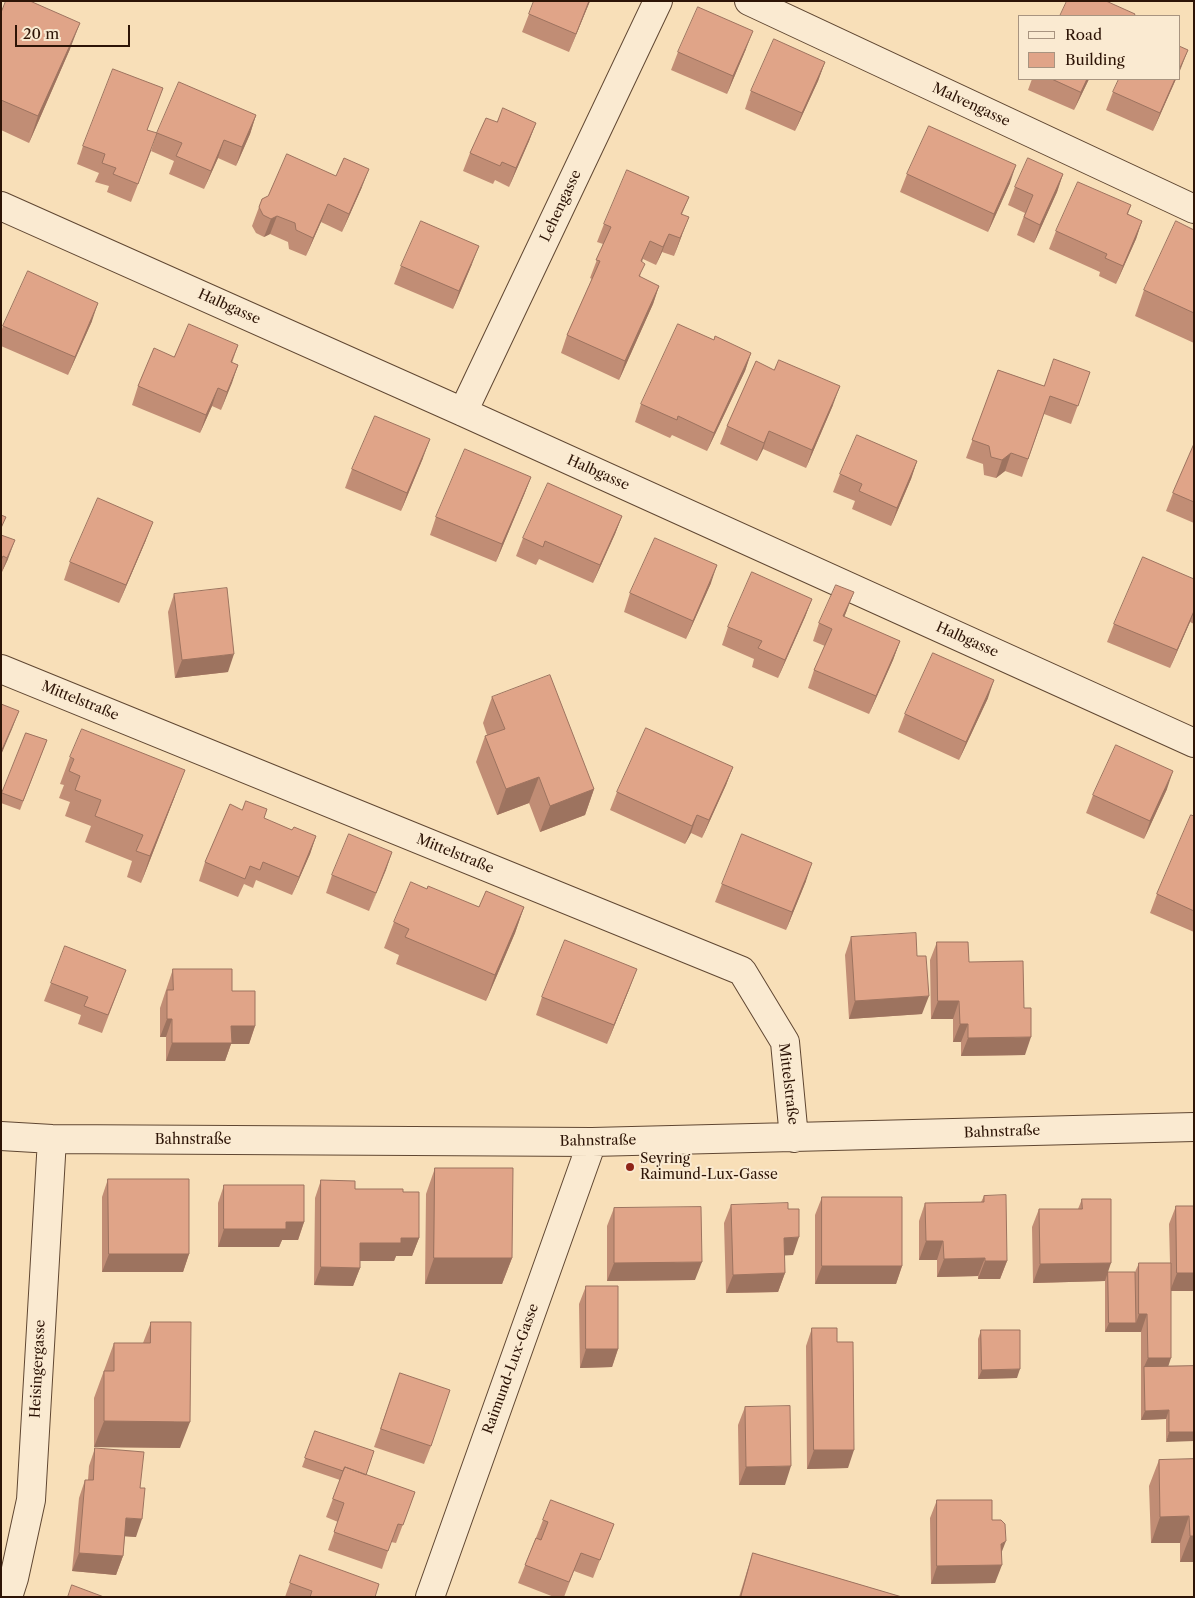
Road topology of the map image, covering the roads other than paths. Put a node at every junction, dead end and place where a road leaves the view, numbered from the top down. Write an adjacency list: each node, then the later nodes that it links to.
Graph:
1 (658, 1): 5 (street, Lehengasse)
2 (748, 1): 4 (street, Malvengasse)
3 (1, 206): 5 (street, Halbgasse)
4 (1194, 209)
5 (463, 412): 7 (street, Halbgasse)
6 (1, 669): 10 (street, Mittelstraße)
7 (1194, 743)
8 (1194, 1127): 10 (street, Bahnstraße)
9 (1, 1136): 11 (street, Bahnstraße)
10 (794, 1138): 12 (street, Bahnstraße)
11 (52, 1139): 12 (street, Bahnstraße); 13 (street, Heisingergasse)
12 (592, 1142): 14 (street, Raimund-Lux-Gasse)
13 (8, 1597)
14 (430, 1597)

